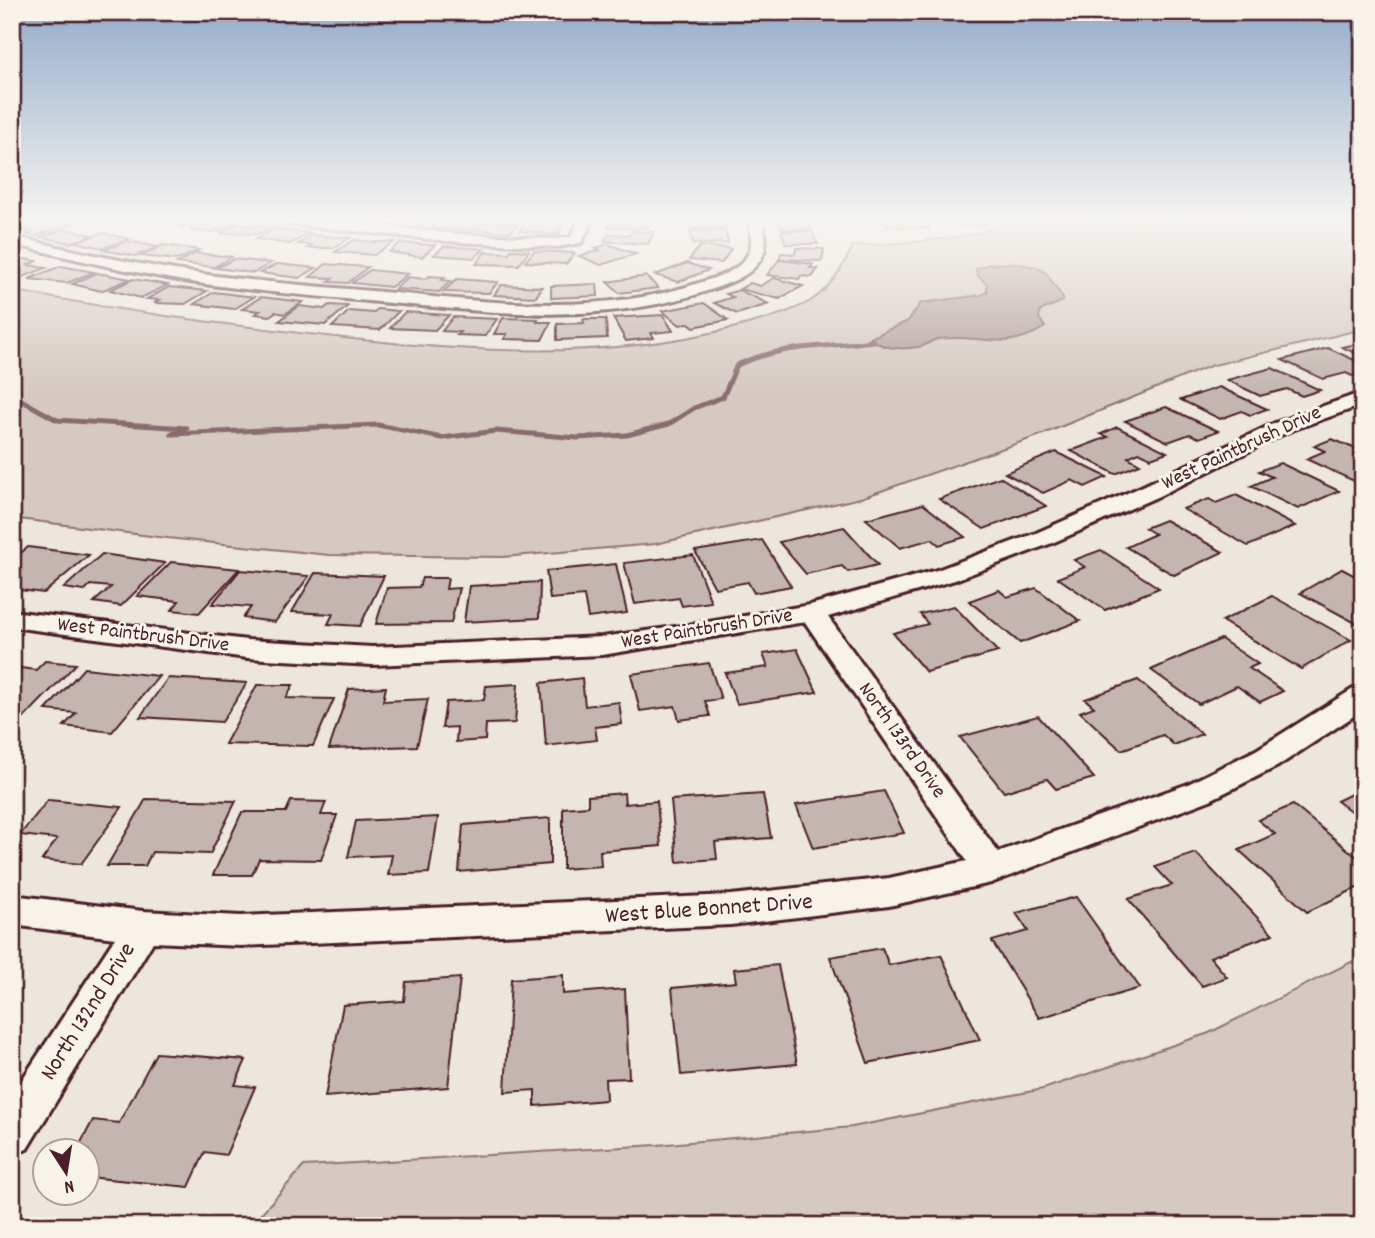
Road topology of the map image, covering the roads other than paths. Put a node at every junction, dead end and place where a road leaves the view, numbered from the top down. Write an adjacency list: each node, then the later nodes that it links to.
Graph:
1 (205, 278): 2 (street)
2 (728, 278)
3 (1363, 398): 4 (street, West Paintbrush Drive)
4 (812, 613): 5 (street, West Paintbrush Drive); 7 (street, North 133rd Drive)
5 (12, 619)
6 (1363, 696): 7 (street, West Blue Bonnet Drive)
7 (990, 869): 9 (street, West Blue Bonnet Drive)
8 (12, 911): 9 (street, West Blue Bonnet Drive)
9 (143, 926): 10 (street, North 132nd Drive)
10 (12, 1134)

